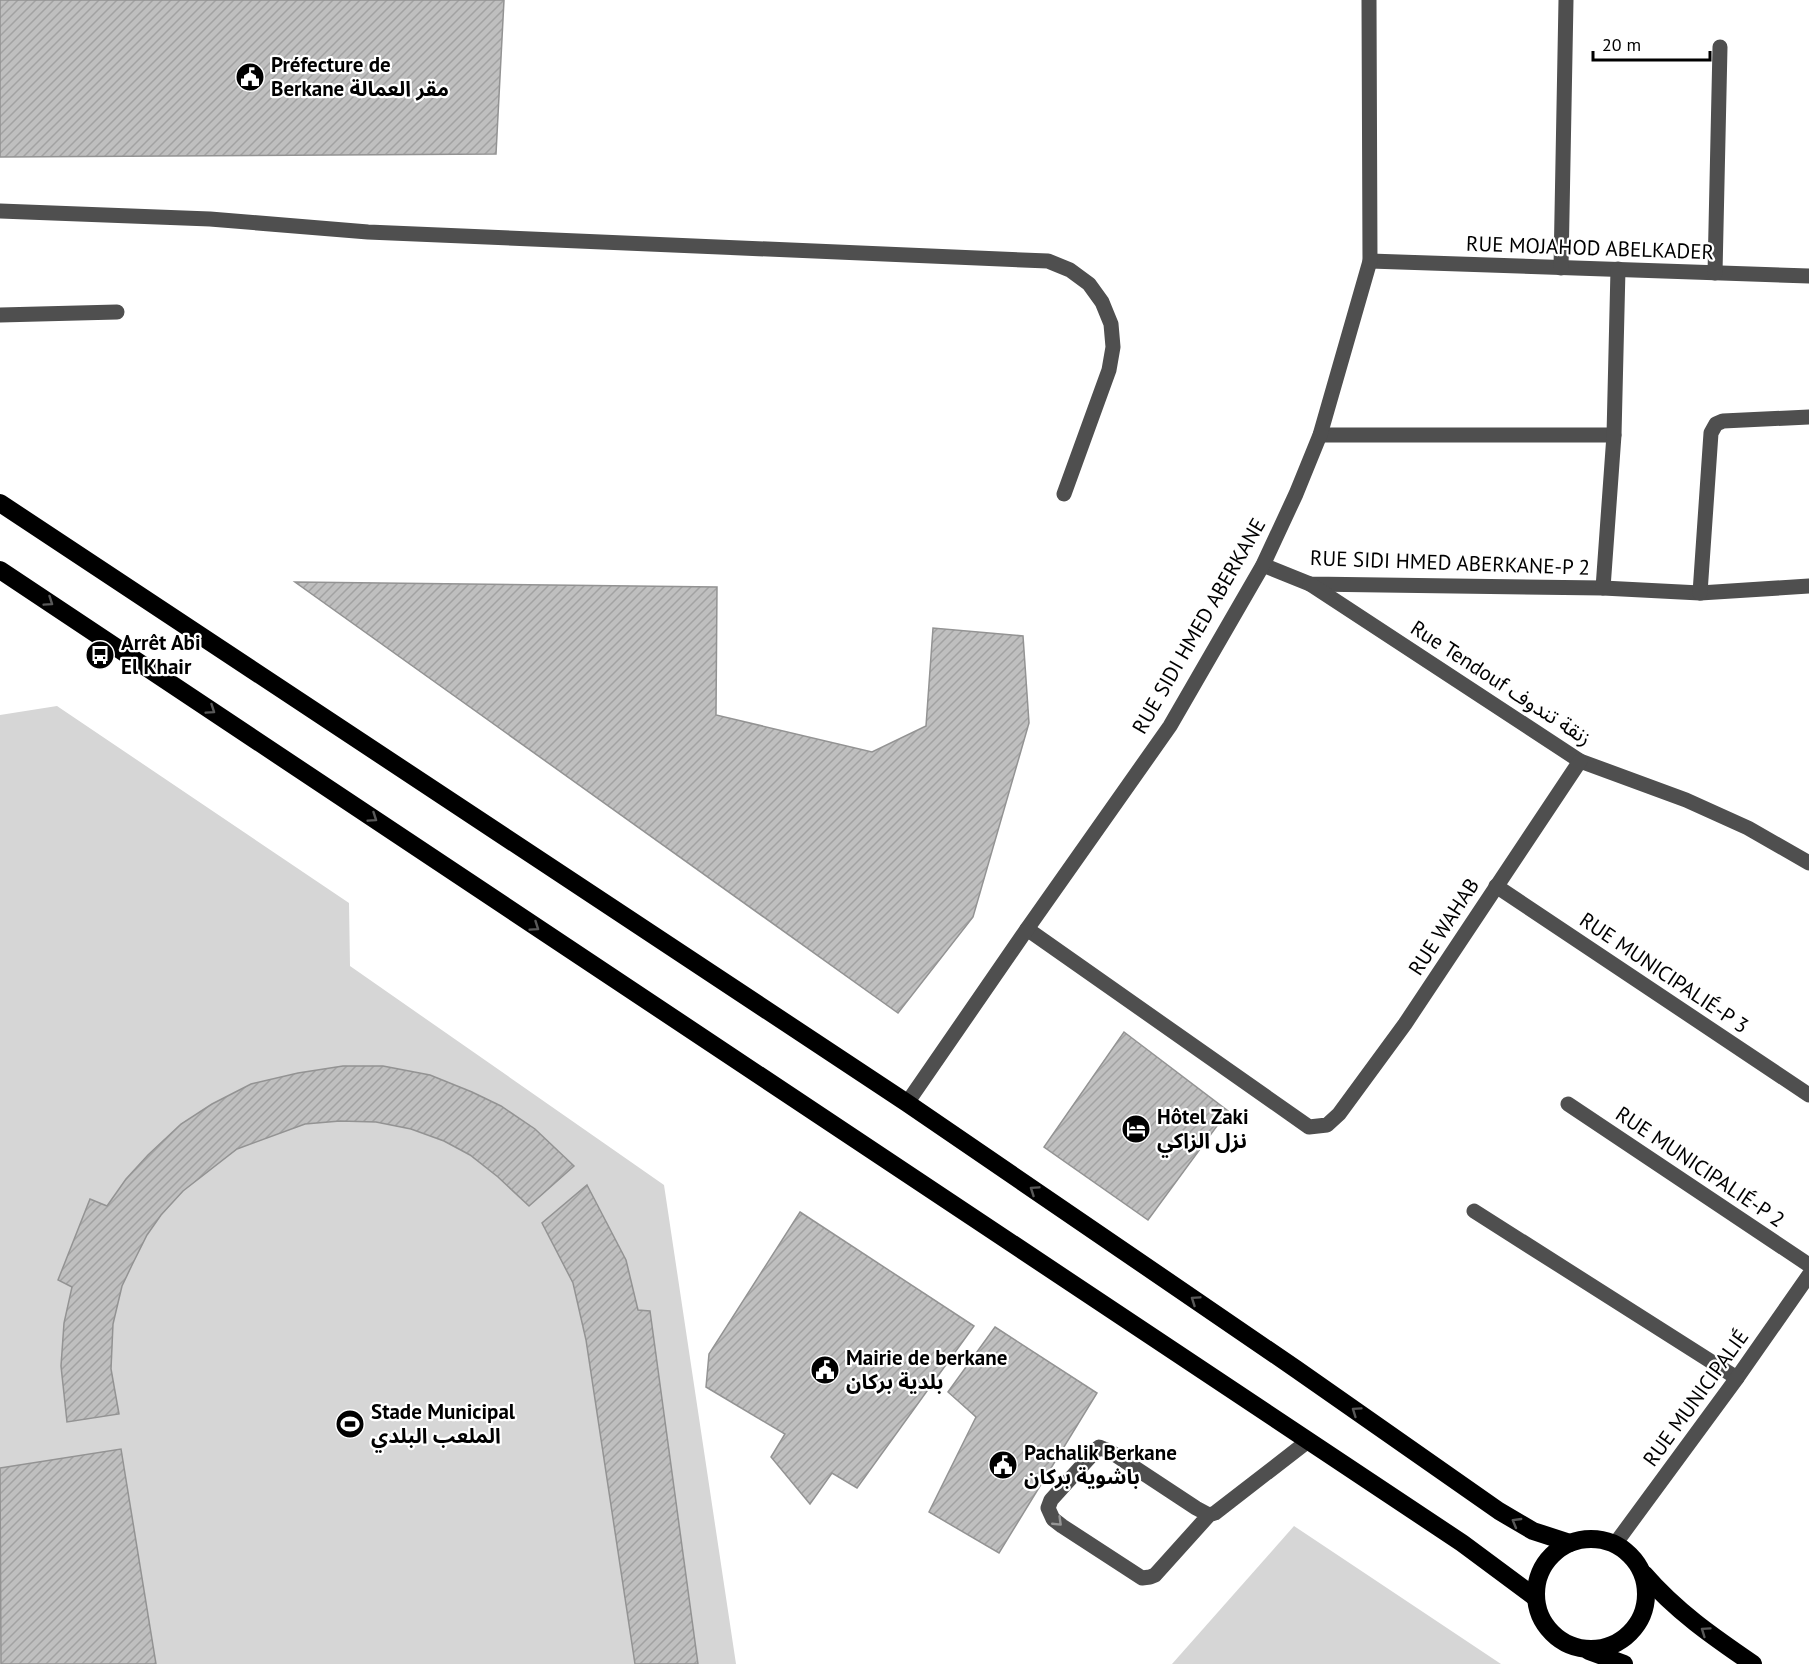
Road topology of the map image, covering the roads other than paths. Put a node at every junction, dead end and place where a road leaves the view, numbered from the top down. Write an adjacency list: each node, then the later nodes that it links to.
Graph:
1 (1369, 0): 5 (street, RUE SIDI HMED ABERKANE)
2 (1566, 0): 6 (street)
3 (1720, 47): 8 (street)
4 (0, 211): 15 (street)
5 (1370, 261): 6 (street, RUE MOJAHOD ABELKADER); 13 (street, RUE SIDI HMED ABERKANE)
6 (1561, 268): 7 (street, RUE MOJAHOD ABELKADER)
7 (1618, 269): 8 (street, RUE MOJAHOD ABELKADER); 14 (street, RUE SIDI HMED ABERKANE-P 2)
8 (1715, 273): 9 (street, RUE MOJAHOD ABELKADER)
9 (1809, 276)
10 (117, 312): 11 (street)
11 (0, 315)
12 (1809, 417): 22 (street)
13 (1320, 435): 14 (street); 17 (street, RUE SIDI HMED ABERKANE)
14 (1614, 435): 21 (street, RUE SIDI HMED ABERKANE-P 2)
15 (1064, 494)
16 (0, 503): 28 (highway)
17 (1263, 565): 19 (street, RUE SIDI HMED ABERKANE-P 2); 26 (street, RUE SIDI HMED ABERKANE)
18 (0, 570): 34 (highway, one-way to 34)
19 (1310, 584): 21 (street, RUE SIDI HMED ABERKANE-P 2); 23 (street, Rue Tendouf زنقة تندوف)
20 (1809, 586): 22 (street, RUE SIDI HMED ABERKANE-P 2)
21 (1603, 588): 22 (street, RUE SIDI HMED ABERKANE-P 2)
22 (1700, 593)
23 (1580, 760): 24 (street, Rue Tendouf زنقة تندوف); 25 (street, RUE WAHAB)
24 (1809, 862)
25 (1496, 886): 26 (street, RUE WAHAB); 27 (street, RUE MUNICIPALIÉ-P 3)
26 (1027, 929): 28 (street, RUE SIDI HMED ABERKANE)
27 (1809, 1095)
28 (907, 1103): 36 (highway, one-way to 28)
29 (1568, 1104): 31 (street, RUE MUNICIPALIÉ-P 2)
30 (1474, 1212): 33 (street)
31 (1809, 1265)
32 (1809, 1275): 33 (street, RUE MUNICIPALIÉ)
33 (1737, 1378): 37 (street, RUE MUNICIPALIÉ)
34 (1308, 1441): 35 (street); 39 (highway)
35 (1209, 1515): 35 (street, one-way to 35)
36 (1570, 1543): 37 (highway); 39 (highway)
37 (1615, 1544): 38 (highway)
38 (1643, 1573): 40 (highway); 42 (highway, one-way to 38)
39 (1536, 1598): 40 (highway)
40 (1578, 1647): 41 (highway)
41 (1624, 1664)
42 (1753, 1664)

